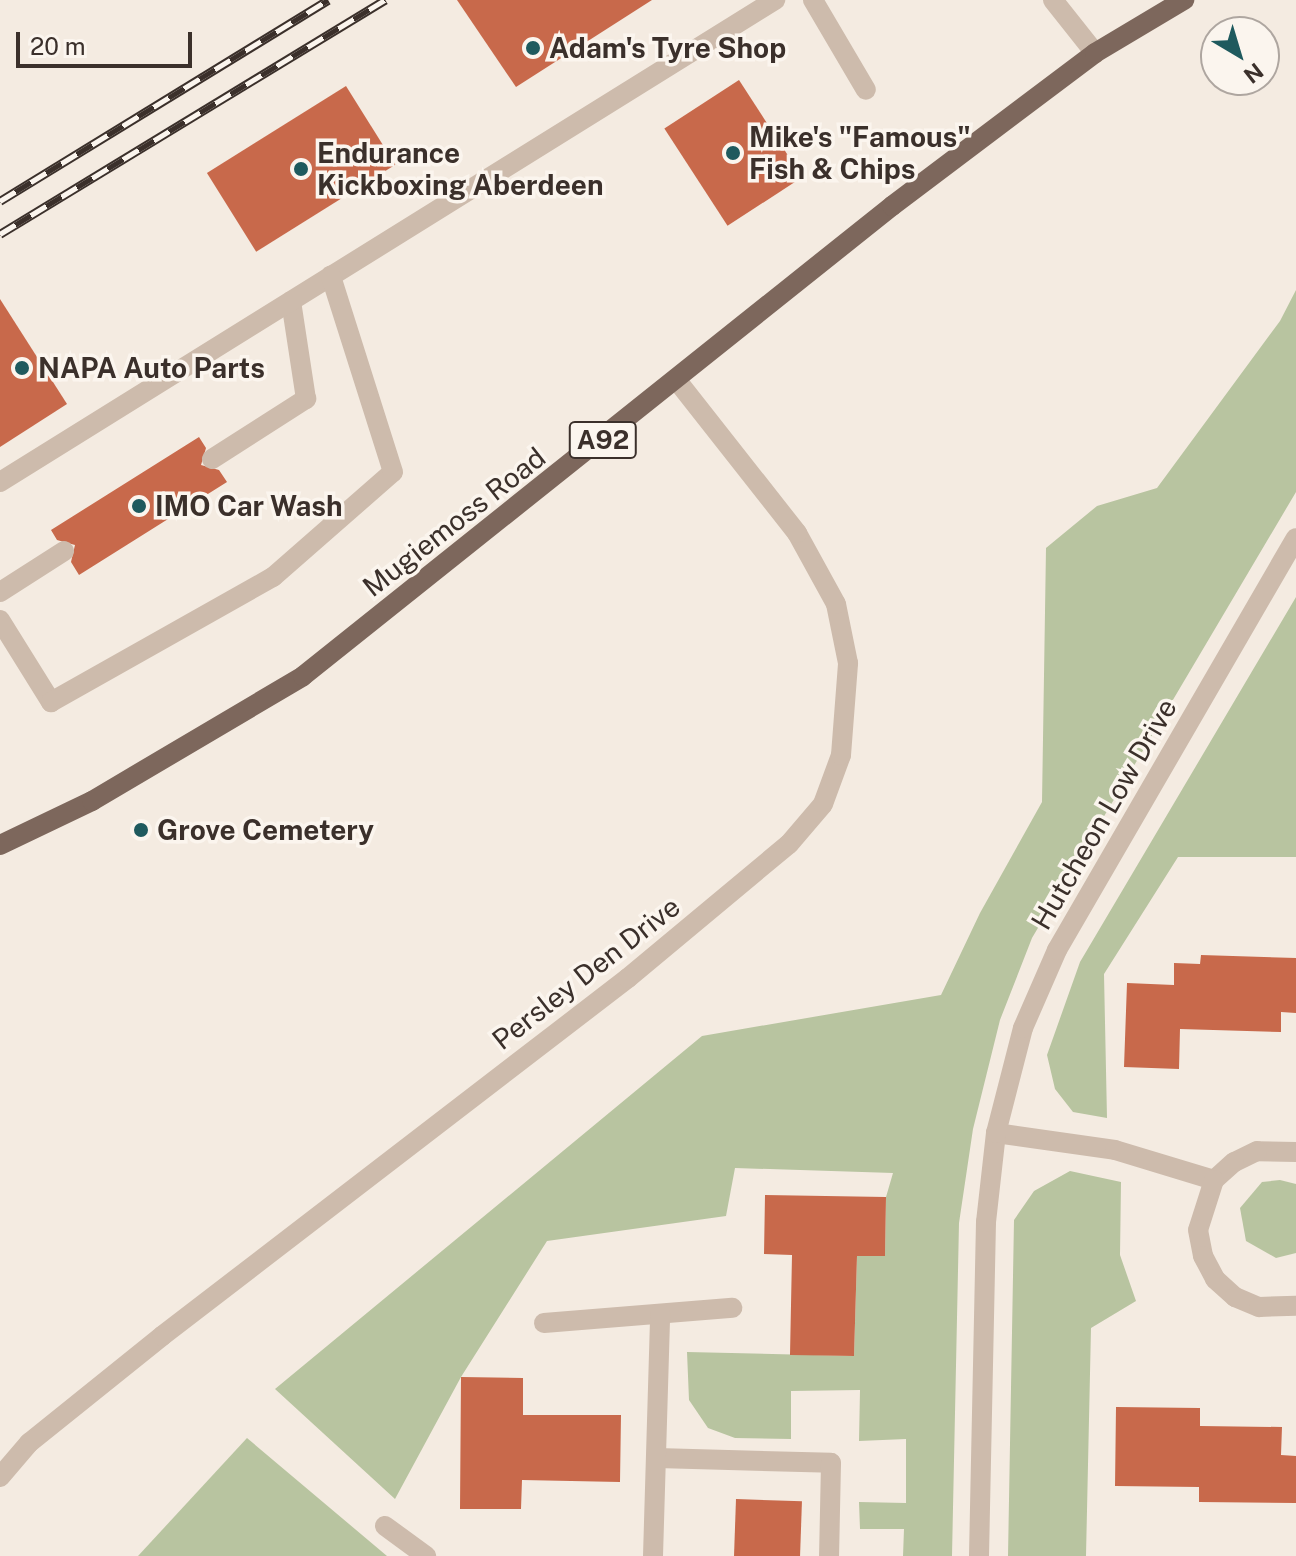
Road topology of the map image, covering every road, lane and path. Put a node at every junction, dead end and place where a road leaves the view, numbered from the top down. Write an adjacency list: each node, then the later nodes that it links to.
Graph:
1 (775, 0): 7 (street)
2 (813, 0): 6 (street)
3 (1053, 0): 5 (street)
4 (1184, 0): 5 (main road, Mugiemoss Road / A92)
5 (1095, 53): 9 (main road, Mugiemoss Road / A92)
6 (866, 90)
7 (331, 276): 8 (street); 15 (street)
8 (291, 301): 10 (street); 11 (street)
9 (676, 379): 16 (main road, Mugiemoss Road / A92); 25 (street, Persley Den Drive)
10 (212, 459)
11 (0, 482)
12 (1296, 538): 17 (street, Hutcheon Low Drive)
13 (64, 551): 14 (street)
14 (0, 592)
15 (0, 620)
16 (0, 845)
17 (996, 1133): 19 (street); 30 (street, Hutcheon Low Drive)
18 (1296, 1152): 19 (street)
19 (1214, 1180): 20 (street)
20 (1296, 1306)
21 (732, 1308): 22 (street)
22 (660, 1314): 23 (street); 24 (street)
23 (544, 1323)
24 (657, 1458): 28 (street); 29 (street)
25 (0, 1477)
26 (385, 1526): 27 (street)
27 (426, 1556)
28 (653, 1556)
29 (829, 1556)
30 (979, 1556)

